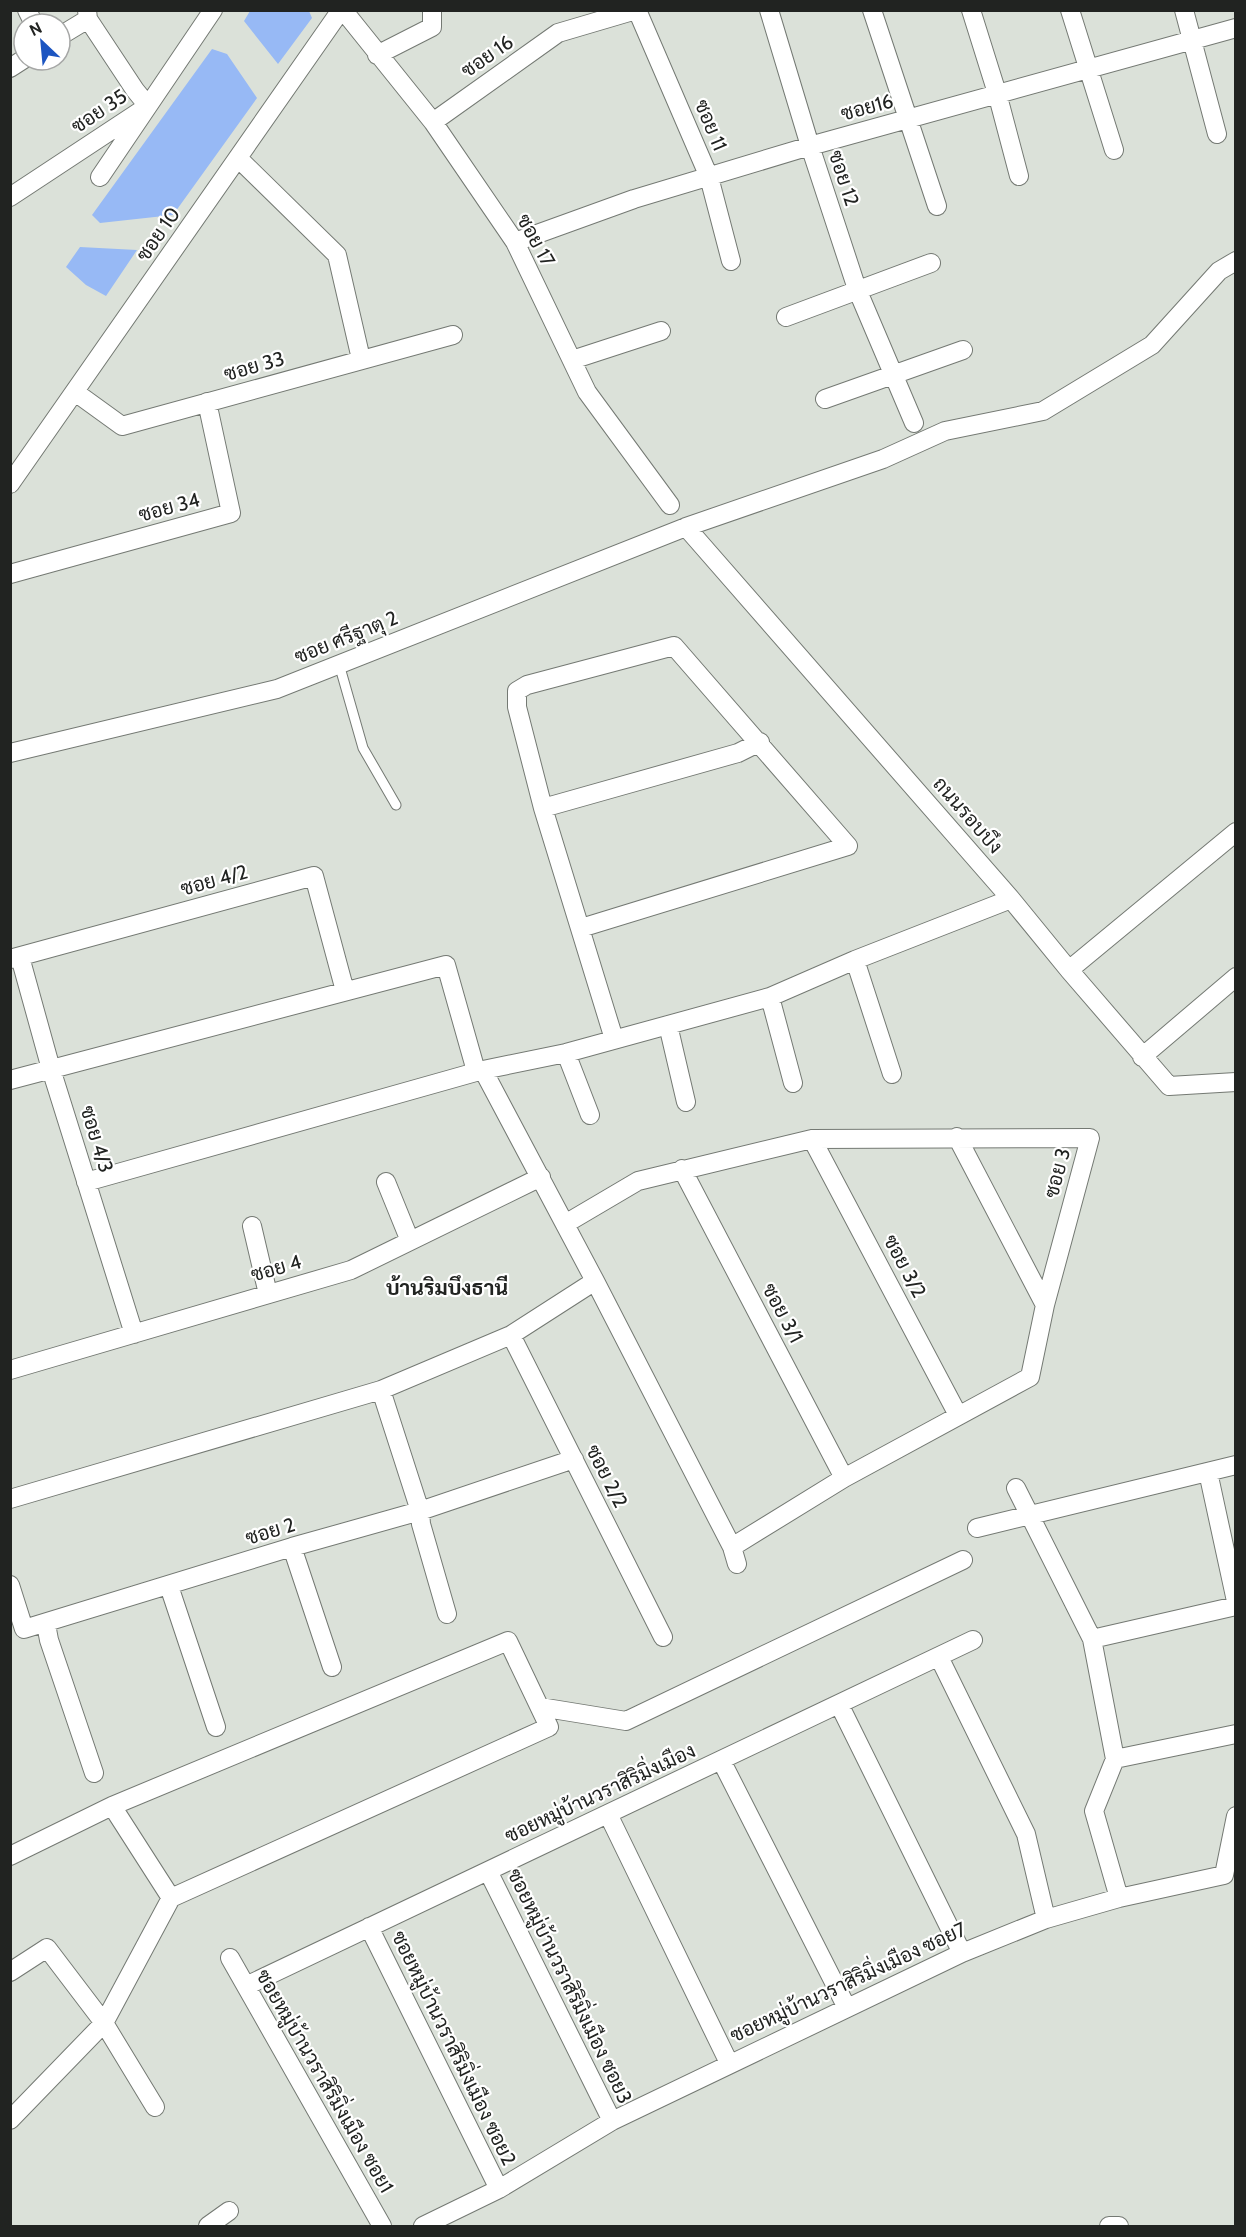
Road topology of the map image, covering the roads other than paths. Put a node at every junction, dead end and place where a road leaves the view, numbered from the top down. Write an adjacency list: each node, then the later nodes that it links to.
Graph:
1 (213, 10): 17 (street)
2 (342, 10): 14 (street, ซอย 17); 23 (street, ซอย 10)
3 (432, 10): 14 (street)
4 (637, 10): 19 (street, ซอย 16); 26 (street, ซอย 11)
5 (769, 10): 21 (street, ซอย 12)
6 (872, 10): 18 (street)
7 (971, 10): 16 (street)
8 (1070, 10): 15 (street)
9 (1184, 10): 13 (street)
10 (87, 15): 11 (street); 17 (street, ซอย 35)
11 (72, 27)
12 (1236, 28): 13 (street, ซอย16)
13 (1191, 40): 15 (street, ซอย16); 20 (street)
14 (377, 55): 19 (street, ซอย 17)
15 (1090, 68): 16 (street, ซอย16); 22 (street)
16 (997, 93): 18 (street, ซอย16); 24 (street)
17 (148, 106): 25 (street); 27 (street, ซอย 35)
18 (908, 119): 21 (street, ซอย16); 28 (street)
19 (433, 122): 29 (street, ซอย 17)
20 (1217, 134)
21 (810, 146): 26 (street, ซอย16); 33 (street, ซอย 12)
22 (1114, 150)
23 (238, 158): 38 (street); 41 (street, ซอย 10)
24 (1019, 176)
25 (100, 177)
26 (709, 177): 29 (street, ซอย16); 30 (street, ซอย 11)
27 (10, 197)
28 (937, 206)
29 (515, 242): 39 (street, ซอย 17)
30 (731, 261)
31 (1236, 261): 47 (street, ซอย ศรีฐาตุ 2)
32 (932, 263): 33 (street)
33 (857, 289): 34 (street); 40 (street, ซอย 12)
34 (786, 316)
35 (661, 331): 39 (street)
36 (453, 334): 38 (street, ซอย 33)
37 (963, 350): 40 (street)
38 (361, 359): 43 (street, ซอย 33)
39 (572, 360): 46 (street, ซอย 17)
40 (893, 375): 42 (street); 44 (street, ซอย 12)
41 (75, 392): 43 (street, ซอย 33); 45 (street, ซอย 10)
42 (825, 399)
43 (207, 402): 48 (street, ซอย 34)
44 (914, 423)
45 (10, 484)
46 (670, 505)
47 (686, 527): 49 (street, ซอย ศรีฐาตุ 2); 55 (street, ถนนรอบบึง)
48 (10, 574)
49 (339, 664): 51 (street, ซอย ศรีฐาตุ 2); 52 (lane)
50 (760, 742): 53 (street); 53 (street); 56 (street)
51 (10, 753)
52 (396, 806)
53 (543, 808): 56 (street)
54 (1236, 832): 59 (street)
55 (1011, 899): 58 (street); 59 (street, ถนนรอบบึง)
56 (581, 928): 64 (street)
57 (15, 958): 61 (street, ซอย 4/2); 67 (street, ซอย 4/3)
58 (855, 960): 62 (street); 69 (street)
59 (1069, 970): 66 (street, ถนนรอบบึง)
60 (1236, 976): 66 (street)
61 (345, 991): 67 (street); 68 (street)
62 (770, 997): 63 (street); 72 (street)
63 (668, 1025): 64 (street); 73 (street)
64 (614, 1040): 65 (street)
65 (566, 1053): 68 (street); 74 (street)
66 (1142, 1057): 71 (street, ถนนรอบบึง)
67 (51, 1069): 70 (street); 79 (street, ซอย 4/3)
68 (479, 1071): 78 (street); 79 (street)
69 (892, 1074)
70 (10, 1080)
71 (1236, 1082)
72 (793, 1083)
73 (686, 1102)
74 (590, 1115)
75 (957, 1137): 76 (street, ซอย 3); 86 (street); 86 (street, ซอย 3)
76 (812, 1139): 77 (street, ซอย 3); 91 (street, ซอย 3/2)
77 (682, 1168): 81 (street, ซอย 3); 95 (street, ซอย 3/1)
78 (541, 1177): 81 (street); 83 (street, ซอย 4)
79 (86, 1182): 87 (street, ซอย 4/3)
80 (386, 1182): 83 (street)
81 (565, 1224): 84 (street)
82 (252, 1226): 85 (street)
83 (410, 1241): 85 (street, ซอย 4)
84 (595, 1281): 88 (street); 95 (street, ซอย 3)
85 (268, 1294): 87 (street, ซอย 4)
86 (1045, 1305): 91 (street, ซอย 3)
87 (134, 1334): 89 (street, ซอย 4)
88 (511, 1335): 90 (street); 92 (street, ซอย 2/2)
89 (10, 1370)
90 (381, 1390): 97 (street); 98 (street)
91 (958, 1415): 95 (street, ซอย 3)
92 (574, 1459): 98 (street, ซอย 2); 109 (street, ซอย 2/2)
93 (1236, 1465): 94 (street)
94 (1208, 1472): 99 (street); 105 (street)
95 (844, 1478)
96 (1016, 1488): 99 (street)
97 (10, 1499)
98 (420, 1511): 101 (street, ซอย 2); 107 (street)
99 (1029, 1516): 100 (street); 110 (street)
100 (977, 1528)
101 (292, 1547): 104 (street, ซอย 2); 113 (street)
102 (963, 1560): 115 (street)
103 (10, 1585): 108 (street, ซอย 2)
104 (169, 1586): 108 (street, ซอย 2); 116 (street)
105 (1236, 1601)
106 (1236, 1606): 110 (street)
107 (447, 1614)
108 (46, 1624): 120 (street)
109 (663, 1637)
110 (1092, 1639): 118 (street)
111 (973, 1640): 112 (street, ซอยหมู่บ้านวราสิริมิ่งเมือง)
112 (939, 1657): 114 (street, ซอยหมู่บ้านวราสิริมิ่งเมือง); 128 (street)
113 (332, 1667)
114 (839, 1704): 119 (street, ซอยหมู่บ้านวราสิริมิ่งเมือง); 130 (street)
115 (540, 1707): 121 (street); 126 (street)
116 (216, 1727)
117 (1236, 1734): 118 (street)
118 (1115, 1759): 127 (street)
119 (720, 1760): 122 (street, ซอยหมู่บ้านวราสิริมิ่งเมือง); 134 (street)
120 (94, 1773)
121 (112, 1806): 124 (street); 126 (street)
122 (608, 1814): 125 (street, ซอยหมู่บ้านวราสิริมิ่งเมือง); 136 (street)
123 (1236, 1816): 127 (street)
124 (10, 1856)
125 (488, 1871): 129 (street, ซอยหมู่บ้านวราสิริมิ่งเมือง); 139 (street, ซอยหมู่บ้านวราสิริมิ่งเมือง ซอย3)
126 (171, 1898): 135 (street)
127 (1119, 1898): 128 (street)
128 (1046, 1919): 130 (street, ซอยหมู่บ้านวราสิริมิ่งเมือง ซอย7)
129 (369, 1927): 133 (street, ซอยหมู่บ้านวราสิริมิ่งเมือง); 140 (street, ซอยหมู่บ้านวราสิริมิ่งเมือง ซอย2)
130 (962, 1953): 134 (street, ซอยหมู่บ้านวราสิริมิ่งเมือง ซอย7)
131 (230, 1958): 133 (street, ซอยหมู่บ้านวราสิริมิ่งเมือง ซอย1)
132 (10, 1972): 135 (street)
133 (246, 1986): 143 (street, ซอยหมู่บ้านวราสิริมิ่งเมือง ซอย1)
134 (846, 2008): 136 (street, ซอยหมู่บ้านวราสิริมิ่งเมือง ซอย7)
135 (104, 2023): 137 (street); 138 (street)
136 (729, 2063): 139 (street, ซอยหมู่บ้านวราสิริมิ่งเมือง ซอย7)
137 (155, 2108)
138 (10, 2120)
139 (612, 2121): 140 (street, ซอยหมู่บ้านวราสิริมิ่งเมือง ซอย7)
140 (499, 2189): 144 (street, ซอยหมู่บ้านวราสิริมิ่งเมือง ซอย7)
141 (228, 2211): 142 (street)
142 (208, 2226)
143 (382, 2226)
144 (423, 2226)
145 (1109, 2226): 146 (street)
146 (1119, 2226)

